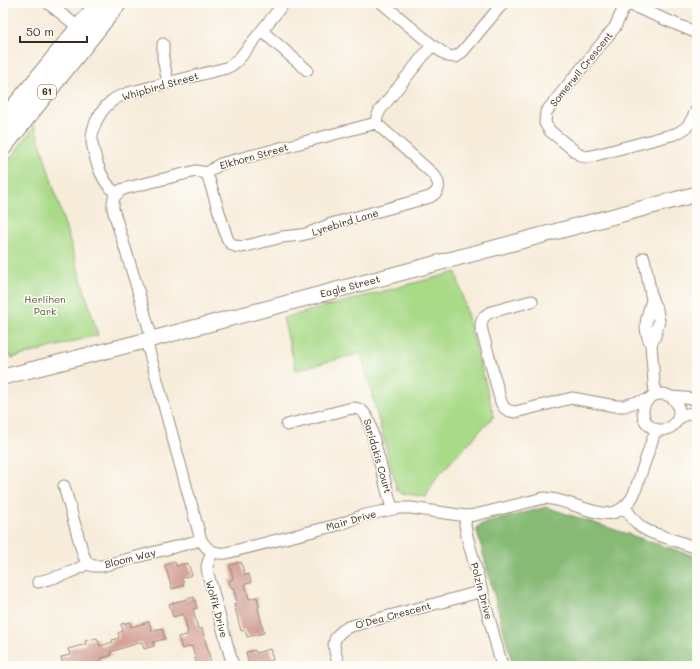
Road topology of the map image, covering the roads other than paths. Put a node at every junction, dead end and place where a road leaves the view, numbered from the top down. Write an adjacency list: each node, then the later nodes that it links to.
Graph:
1 (48, 3): 9 (street)
2 (99, 3): 9 (main road, 61)
3 (118, 3): 9 (main road, 61)
4 (284, 3): 8 (street, Whipbird Street)
5 (382, 3): 12 (street)
6 (503, 3): 12 (street)
7 (626, 3): 10 (street); 15 (street, Somerwil Crescent)
8 (262, 31): 13 (street); 14 (street, Whipbird Street)
9 (85, 33): 16 (main road, 61); 18 (main road, 61)
10 (697, 33)
11 (163, 44): 14 (street)
12 (432, 45): 17 (street)
13 (307, 70)
14 (168, 83): 20 (street, Whipbird Street)
15 (697, 109)
16 (3, 121)
17 (376, 123): 19 (street, Elkhorn Street); 19 (street, Lyrebird Lane)
18 (3, 147)
19 (207, 173): 20 (street, Elkhorn Street)
20 (116, 194): 24 (street)
21 (697, 194): 24 (street, Eagle Street)
22 (644, 258): 27 (street)
23 (532, 301): 29 (street)
24 (148, 340): 25 (street, Eagle Street); 39 (street)
25 (3, 377)
26 (671, 397): 27 (street); 28 (street); 32 (street)
27 (652, 398): 29 (street); 31 (street)
28 (697, 399)
29 (625, 406): 31 (street)
30 (697, 413): 32 (street)
31 (645, 419): 34 (street)
32 (678, 419): 34 (street)
33 (287, 425): 37 (street, Saridakis Court)
34 (656, 430): 36 (street)
35 (64, 486): 42 (street)
36 (625, 507): 38 (street, Mair Drive); 40 (street)
37 (392, 509): 38 (street, Mair Drive); 41 (street, Mair Drive)
38 (466, 516): 44 (street, Polzin Drive)
39 (201, 540): 41 (street); 42 (street, Bloom Way)
40 (697, 548)
41 (212, 551): 45 (street, Wolfik Drive)
42 (87, 563): 43 (street)
43 (38, 582)
44 (482, 591): 46 (street, O'Dea Crescent); 47 (street, Polzin Drive)
45 (233, 666)
46 (340, 666)
47 (502, 666)

